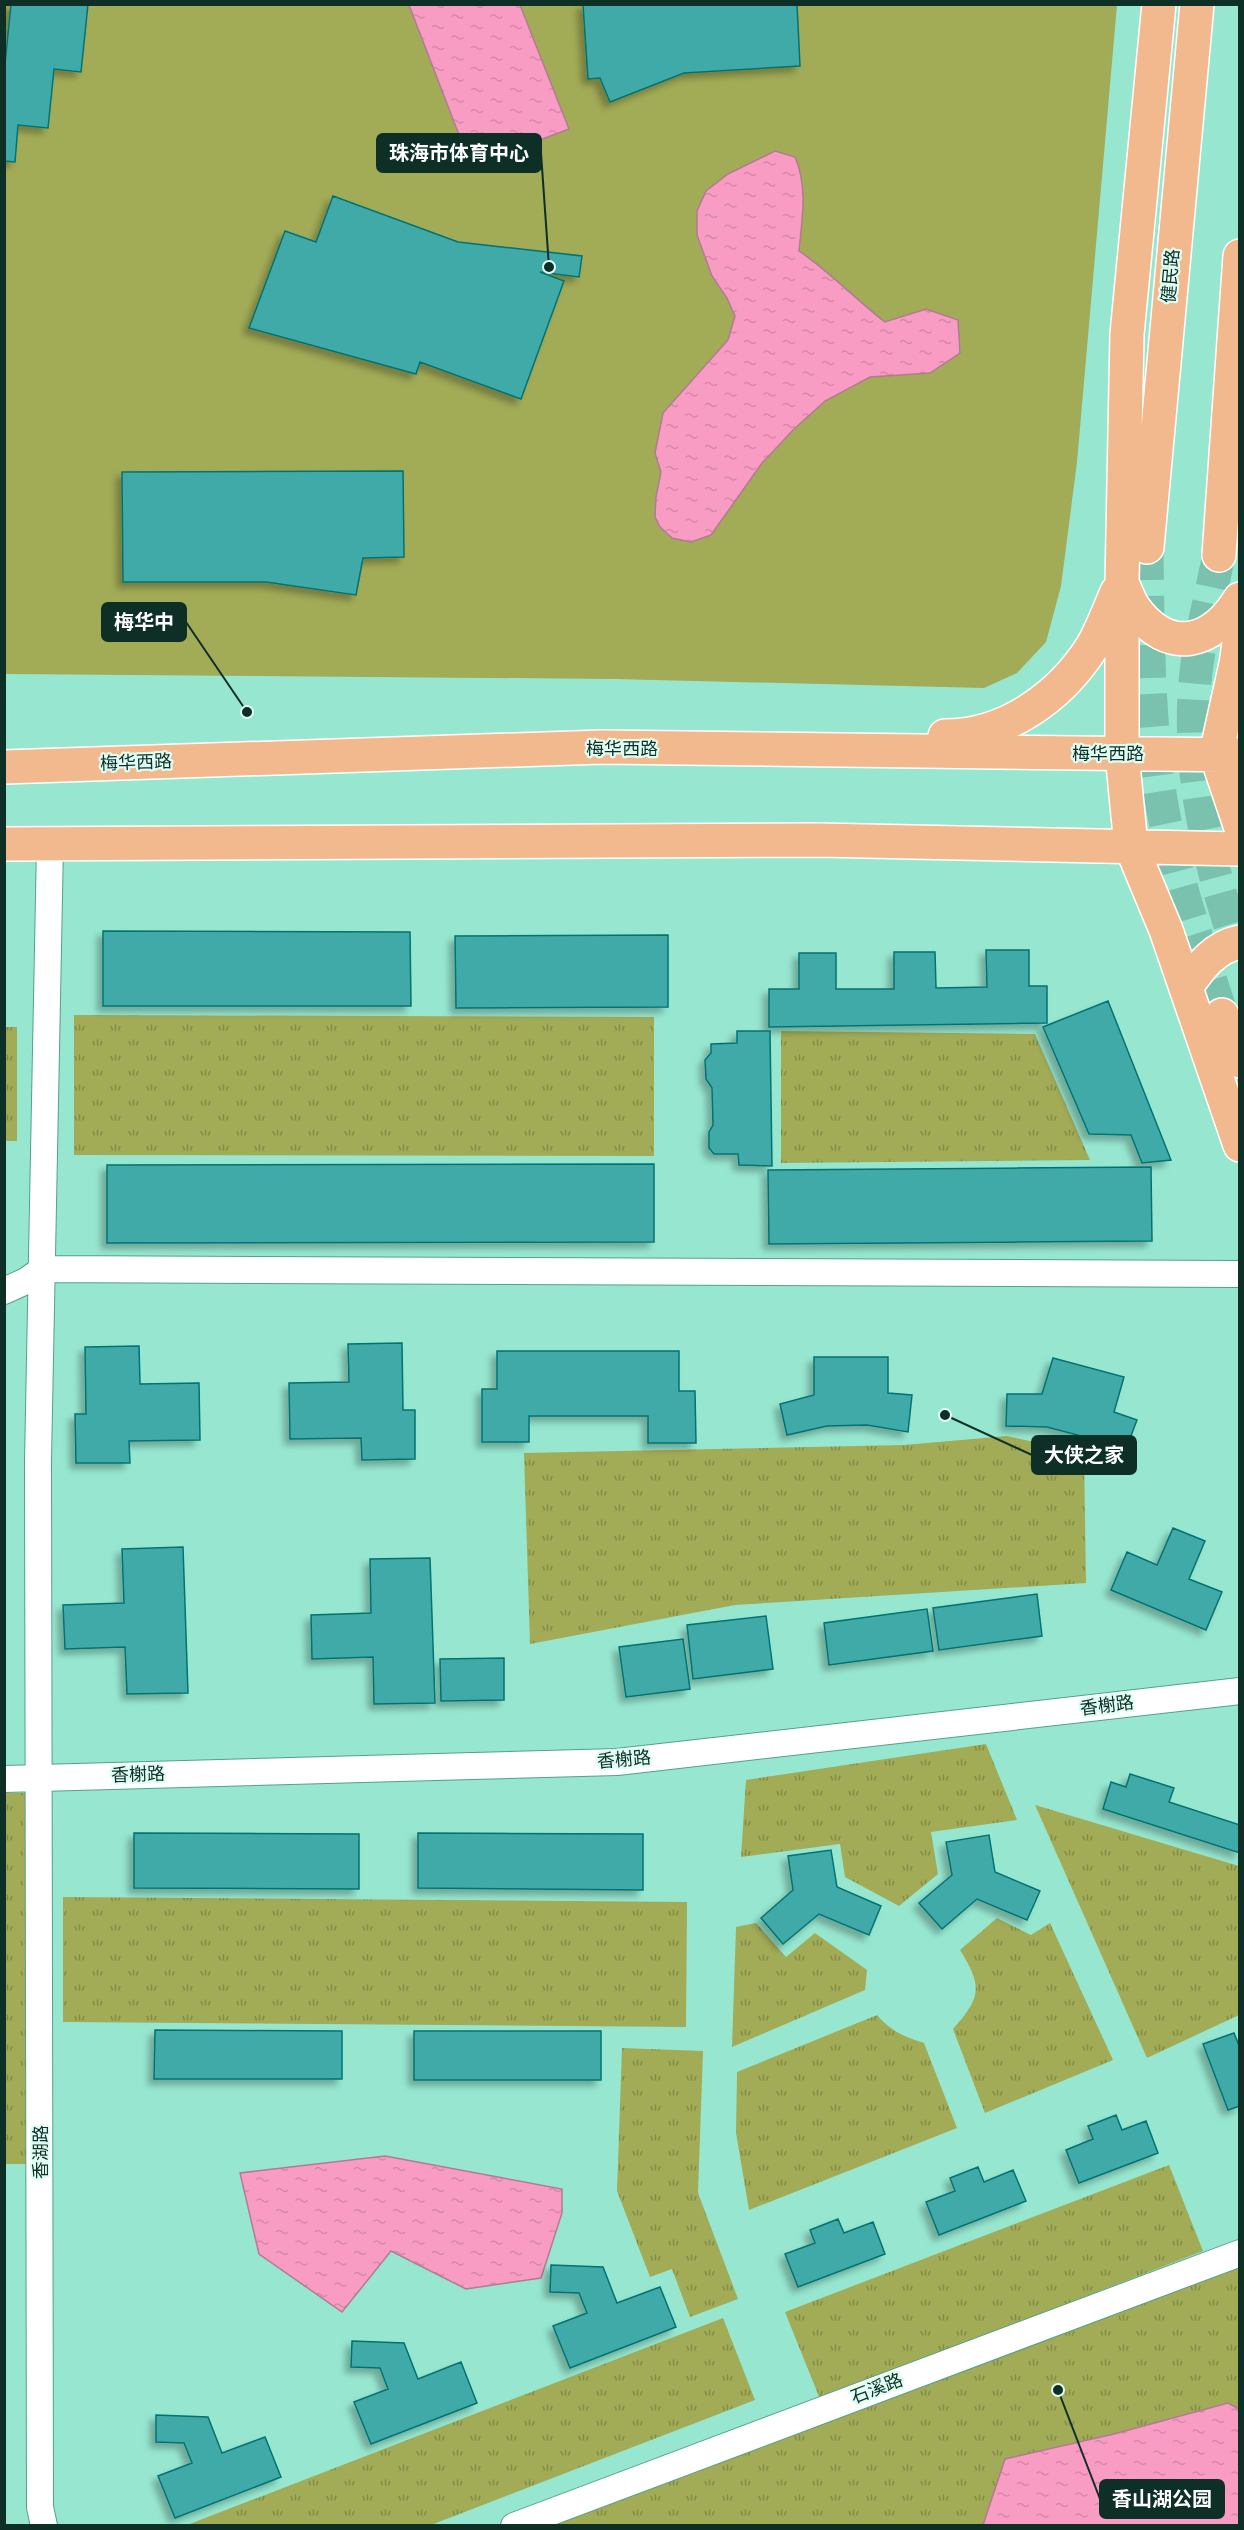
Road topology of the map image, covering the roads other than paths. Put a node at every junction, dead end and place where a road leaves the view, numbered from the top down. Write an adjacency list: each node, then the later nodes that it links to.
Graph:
1 (1159, 4): 6 (main road)
2 (1197, 4): 4 (main road, 健民路)
3 (1239, 256): 5 (main road)
4 (1147, 547)
5 (1219, 555)
6 (1122, 583): 7 (main road); 9 (main road); 10 (main road)
7 (1239, 599)
8 (1239, 636): 11 (main road)
9 (822, 752): 10 (main road, 梅华西路); 12 (main road, 梅华西路)
10 (1122, 754): 11 (main road, 梅华西路); 16 (main road)
11 (1228, 754): 13 (main road)
12 (4, 766)
13 (1239, 825)
14 (4, 844): 15 (main road)
15 (50, 845): 16 (main road); 23 (street, 香湖路)
16 (1131, 846): 17 (main road); 19 (main road)
17 (1239, 849)
18 (1239, 942): 19 (main road)
19 (1186, 987): 22 (main road)
20 (1222, 1015): 21 (main road)
21 (1239, 1061)
22 (1239, 1145)
23 (42, 1269): 24 (street); 25 (street); 27 (street, 香湖路)
24 (1239, 1274)
25 (4, 1291)
26 (1239, 1691): 27 (street, 香榭路)
27 (40, 1778): 28 (street, 香榭路); 30 (street, 香湖路)
28 (4, 1779)
29 (1239, 2253): 31 (street, 石溪路)
30 (44, 2526)
31 (514, 2526)

